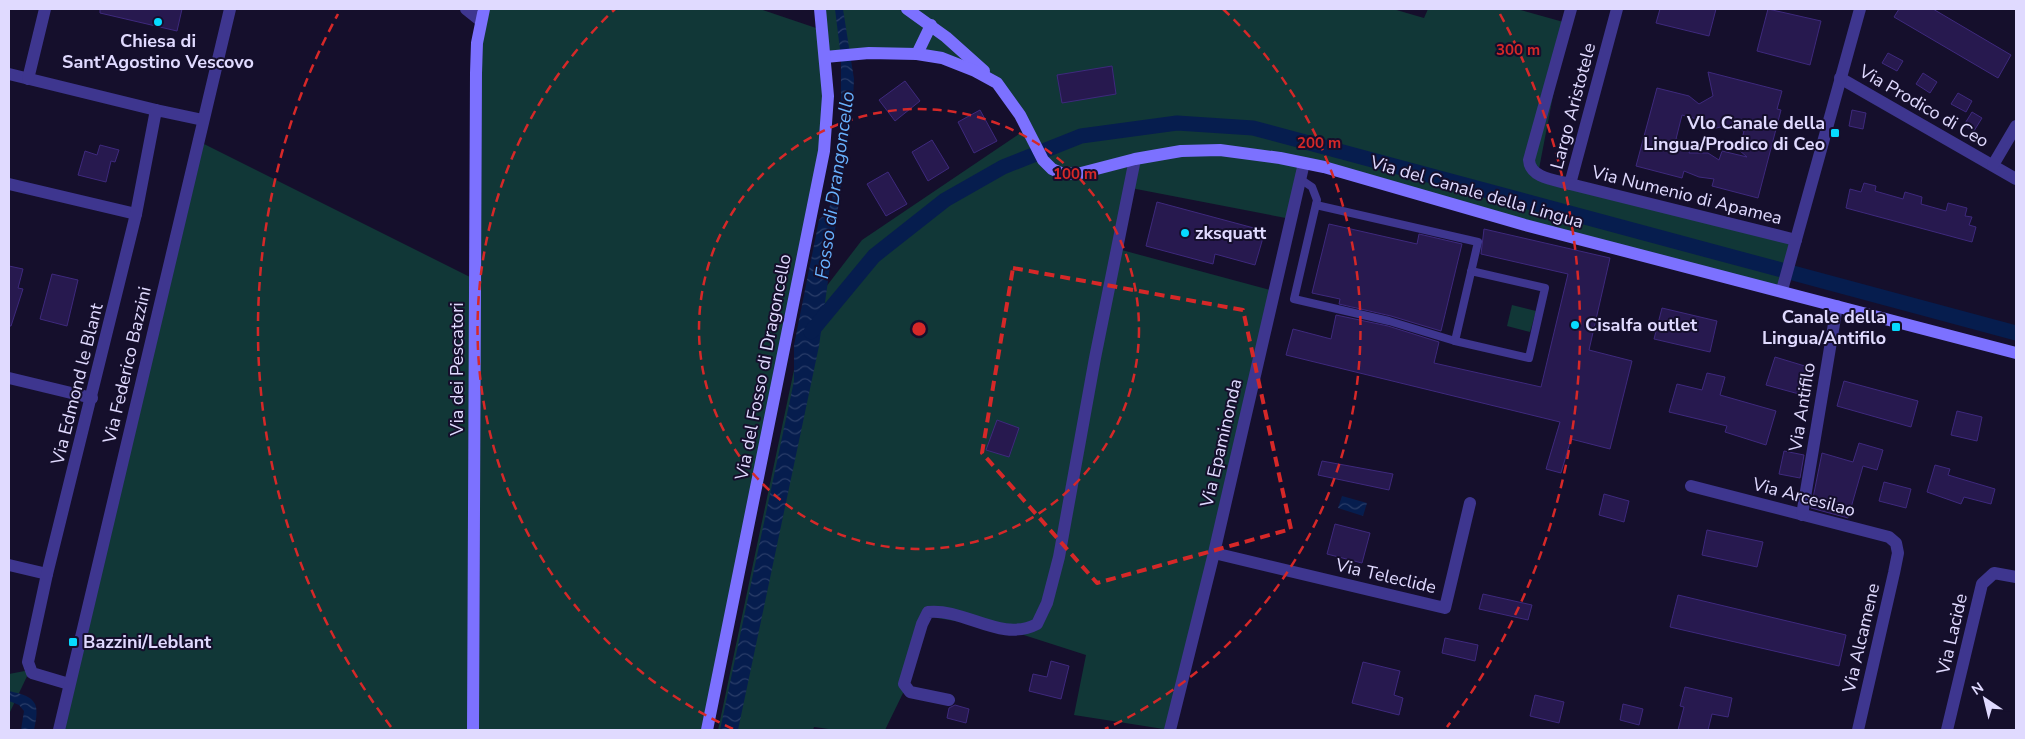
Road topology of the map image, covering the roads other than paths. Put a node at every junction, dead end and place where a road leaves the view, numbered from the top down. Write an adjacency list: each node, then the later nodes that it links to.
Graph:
1 (45, 9): 15 (street)
2 (230, 9): 18 (street, Via Federico Bazzini)
3 (466, 9): 9 (street)
4 (820, 9): 12 (street, Via del Fosso di Dragoncello)
5 (907, 9): 10 (street)
6 (1571, 9): 26 (street, Largo Aristotele)
7 (1617, 9): 26 (street, Largo Aristotele)
8 (1857, 9): 14 (street)
9 (482, 15): 48 (street, Via dei Pescatori)
10 (931, 25): 11 (street); 16 (street)
11 (917, 54): 12 (street, Via del Canale della Lingua); 16 (street, Via del Canale della Lingua)
12 (828, 57): 49 (street, Via del Fosso di Dragoncello)
13 (9, 74): 15 (street)
14 (1840, 78): 22 (street, Via Prodico di Ceo); 29 (street)
15 (28, 79): 17 (street)
16 (997, 83): 20 (street, Via del Canale della Lingua)
17 (156, 110): 18 (street); 28 (street, Via Edmond le Blant)
18 (203, 120): 45 (street, Via Federico Bazzini)
19 (2016, 126): 22 (street)
20 (1135, 159): 21 (street, Via del Canale della Lingua); 46 (street)
21 (1304, 163): 23 (street, Via Epaminonda); 31 (street, Via del Canale della Lingua)
22 (1993, 166): 24 (street, Via Prodico di Ceo)
23 (1300, 179): 27 (lane); 40 (street, Via Epaminonda)
24 (2016, 179)
25 (9, 184): 28 (street)
26 (1570, 184): 29 (street, Via Numenio di Apamea)
27 (1316, 205): 30 (lane); 33 (lane)
28 (136, 214): 36 (street, Via Edmond le Blant)
29 (1796, 240): 31 (street)
30 (1471, 271): 33 (lane); 33 (lane)
31 (1783, 286): 32 (street, Via del Canale della Lingua)
32 (1837, 306): 34 (street, Via del Canale della Lingua); 39 (street, Via Antifilo)
33 (1455, 340)
34 (2016, 353)
35 (9, 378): 36 (street)
36 (92, 398): 43 (street, Via Edmond le Blant)
37 (1691, 486): 39 (street, Via Arcesilao)
38 (1470, 504): 40 (street, Via Teleclide)
39 (1802, 515): 41 (street, Via Arcesilao)
40 (1214, 552): 50 (street, Via Epaminonda)
41 (1898, 553): 51 (street, Via Alcamene)
42 (9, 565): 43 (street)
43 (47, 574): 45 (street, Via Edmond le Blant)
44 (2016, 577): 52 (street, Via Lacide)
45 (69, 684): 47 (street, Via Federico Bazzini)
46 (949, 700)
47 (59, 730)
48 (473, 730)
49 (707, 730)
50 (1170, 730)
51 (1858, 730)
52 (1947, 730)

